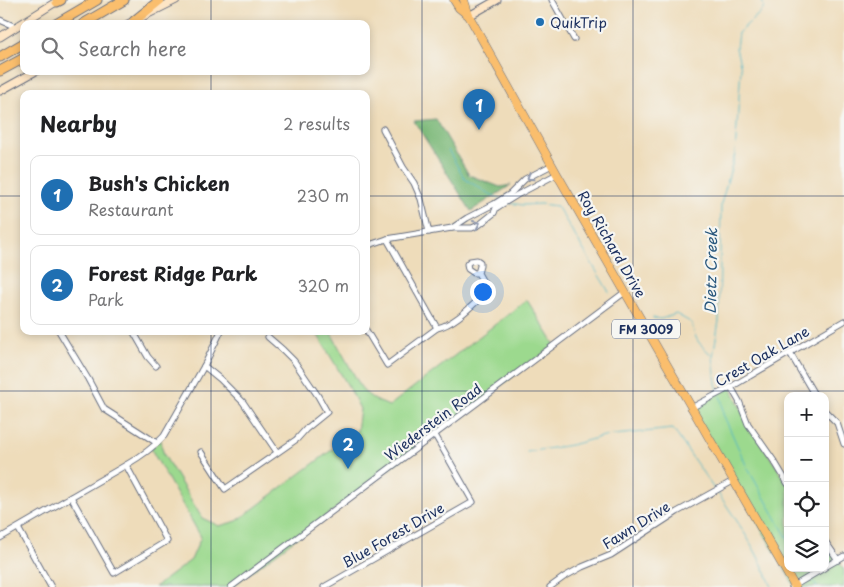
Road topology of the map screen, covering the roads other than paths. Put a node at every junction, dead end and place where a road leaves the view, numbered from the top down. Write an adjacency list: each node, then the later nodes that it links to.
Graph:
1 (97, 0): 13 (highway)
2 (124, 0): 14 (highway)
3 (160, 0): 15 (highway)
4 (176, 0): 16 (main road)
5 (454, 0): 10 (main road, Roy Richard Drive / FM 3009)
6 (464, 0): 10 (main road, Roy Richard Drive / FM 3009)
7 (497, 0): 10 (main road)
8 (552, 0): 20 (street)
9 (59, 1): 12 (main road)
10 (469, 16): 28 (main road, Roy Richard Drive / FM 3009)
11 (0, 20): 18 (street)
12 (28, 20)
13 (63, 20)
14 (90, 20)
15 (134, 20)
16 (135, 20)
17 (20, 25): 18 (main road)
18 (16, 27): 19 (main road)
19 (0, 37)
20 (574, 39)
21 (20, 45): 22 (highway)
22 (0, 57)
23 (20, 60): 24 (highway)
24 (0, 71)
25 (29, 75): 26 (main road)
26 (0, 91)
27 (383, 129): 32 (street)
28 (552, 165): 29 (main road, Roy Richard Drive / FM 3009); 30 (street, one-way to 30)
29 (557, 174): 30 (street); 36 (main road, Roy Richard Drive / FM 3009)
30 (495, 206): 31 (street); 31 (street, one-way to 30)
31 (452, 228): 32 (street)
32 (429, 232): 33 (street)
33 (387, 239): 34 (street); 38 (street)
34 (370, 245)
35 (478, 273): 38 (street)
36 (625, 292): 49 (main road, Roy Richard Drive / FM 3009); 51 (street, Wiederstein Road)
37 (844, 321): 44 (street, Crest Oak Lane)
38 (437, 328): 42 (street)
39 (61, 335): 52 (street)
40 (134, 335): 45 (street)
41 (220, 335): 46 (street)
42 (369, 335)
43 (268, 337): 55 (street)
44 (790, 353): 47 (street, Crest Oak Lane); 48 (street)
45 (156, 366)
46 (204, 366): 52 (street); 55 (street)
47 (731, 388): 49 (street, Crest Oak Lane); 58 (street)
48 (813, 392)
49 (691, 408): 57 (main road, Roy Richard Drive / FM 3009)
50 (829, 415): 53 (street)
51 (435, 435): 68 (street, Wiederstein Road); 69 (street, Blue Forest Drive)
52 (157, 444): 56 (street)
53 (844, 444)
54 (202, 452): 55 (street)
55 (277, 452)
56 (126, 465): 59 (street); 59 (street)
57 (733, 481): 70 (street, Fawn Drive); 71 (main road, Roy Richard Drive / FM 3009)
58 (787, 482)
59 (71, 497): 60 (street)
60 (18, 528): 61 (street); 67 (street)
61 (0, 538)
62 (829, 547): 64 (street)
63 (844, 556): 64 (street)
64 (838, 560): 65 (street)
65 (829, 566)
66 (818, 572): 71 (street)
67 (51, 587)
68 (231, 587)
69 (324, 587)
70 (550, 587)
71 (793, 587)

